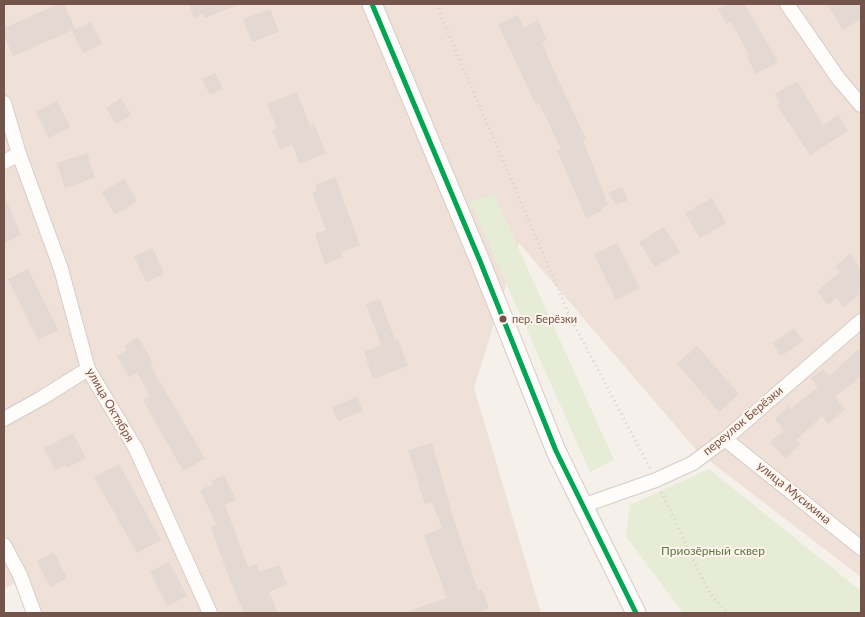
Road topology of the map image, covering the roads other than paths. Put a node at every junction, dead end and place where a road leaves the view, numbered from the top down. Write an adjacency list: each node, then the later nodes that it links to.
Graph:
1 (372, 4): 11 (main road)
2 (787, 4): 4 (street)
3 (4, 103): 5 (street, улица Октября)
4 (861, 105)
5 (19, 154): 6 (street); 8 (street, улица Октября)
6 (4, 162)
7 (861, 321): 10 (street, переулок Берёзки)
8 (88, 369): 9 (street); 16 (street, улица Октября)
9 (4, 419)
10 (725, 439): 11 (street, переулок Берёзки); 13 (street, улица Мусихина)
11 (582, 506): 14 (main road)
12 (4, 545): 15 (street)
13 (861, 548)
14 (620, 583): 17 (street); 18 (main road)
15 (34, 613)
16 (210, 613)
17 (628, 613)
18 (636, 613)

